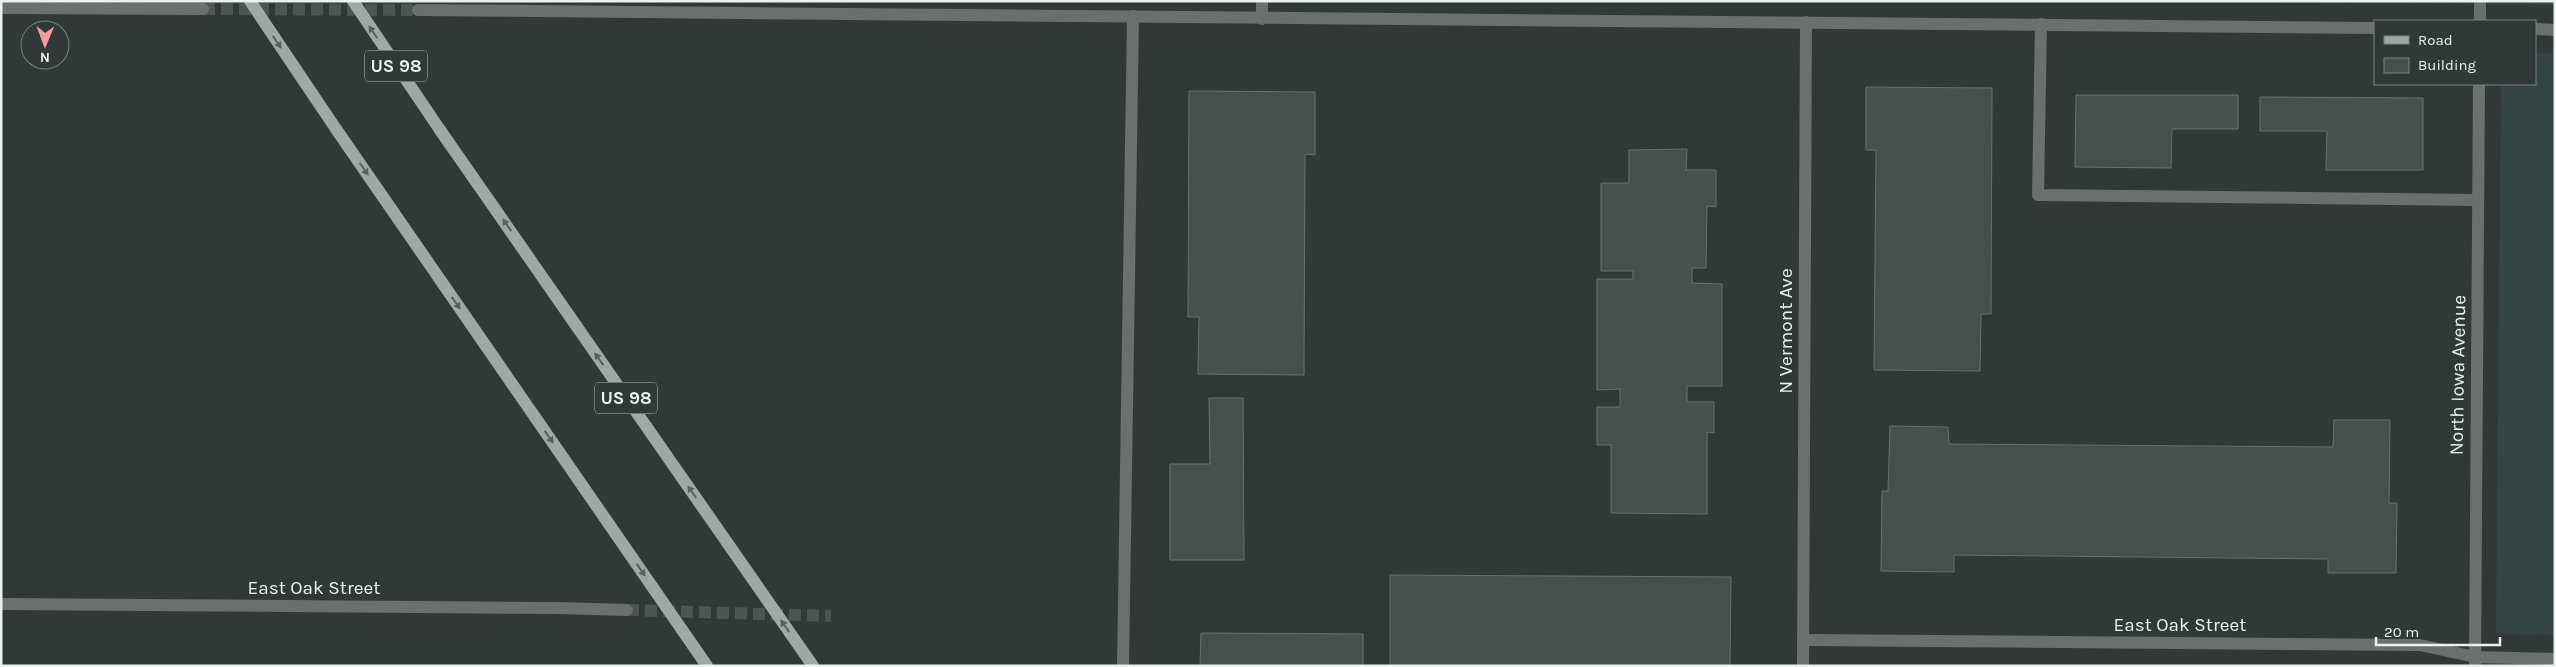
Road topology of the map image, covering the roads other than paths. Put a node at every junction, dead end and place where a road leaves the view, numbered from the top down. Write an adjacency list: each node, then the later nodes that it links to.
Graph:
1 (250, 1): 23 (main road, one-way to 23, bridge)
2 (353, 1): 24 (main road, US 98, one-way to 2, bridge)
3 (1262, 1): 9 (street)
4 (2480, 1): 10 (street)
5 (1, 8): 6 (street)
6 (203, 9)
7 (418, 10): 8 (street)
8 (1133, 16): 9 (street); 25 (street)
9 (1262, 19): 11 (street)
10 (2480, 20)
11 (1806, 22): 12 (street); 20 (street, N Vermont Ave)
12 (2041, 24): 13 (street); 17 (street)
13 (2374, 28)
14 (2536, 29): 15 (street)
15 (2555, 30)
16 (2480, 85): 17 (street, North Iowa Avenue)
17 (2478, 200): 22 (street, North Iowa Avenue)
18 (1, 604): 19 (street, East Oak Street)
19 (627, 610)
20 (1803, 640): 22 (street, East Oak Street); 26 (street, N Vermont Ave)
21 (2555, 659): 22 (street, East Oak Street)
22 (2475, 662)
23 (707, 666)
24 (812, 666)
25 (1123, 666)
26 (1803, 666)

